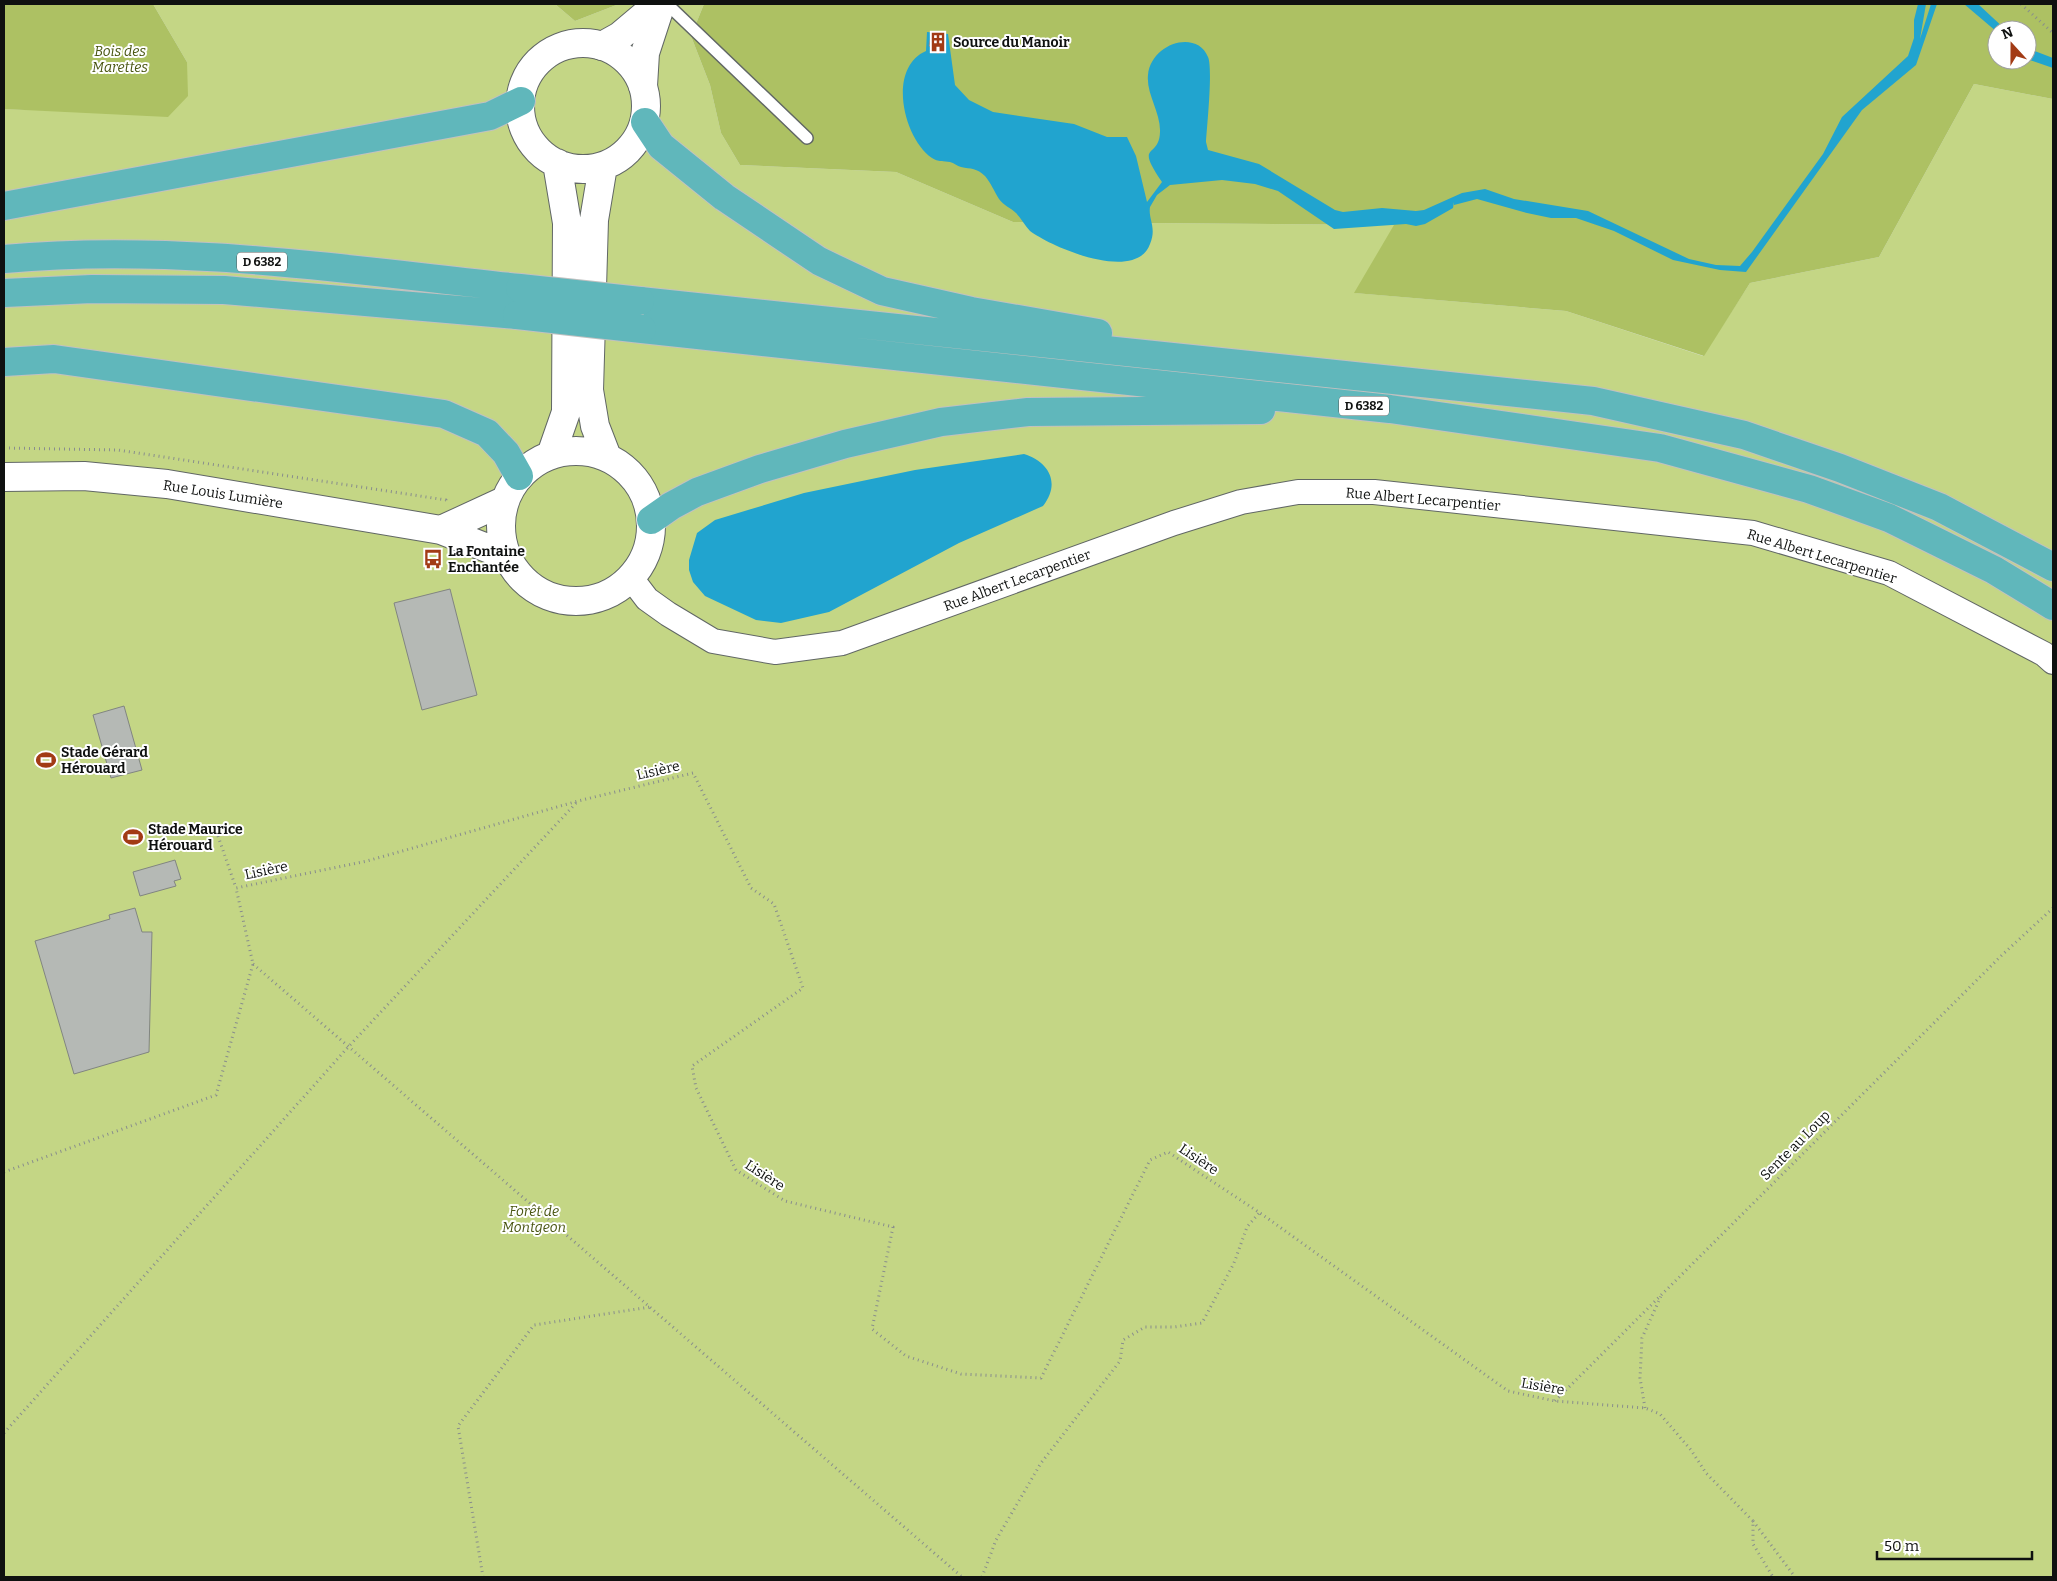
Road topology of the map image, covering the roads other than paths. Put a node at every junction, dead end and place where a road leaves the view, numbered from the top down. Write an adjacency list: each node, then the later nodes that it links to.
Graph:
1 (659, 4): 3 (main road); 4 (main road)
2 (667, 4): 7 (lane)
3 (602, 46): 4 (main road); 5 (main road)
4 (643, 86): 6 (main road)
5 (520, 101): 8 (main road); 10 (highway)
6 (645, 122): 9 (main road); 14 (highway)
7 (807, 138)
8 (557, 164): 9 (main road); 16 (main road)
9 (603, 166): 17 (main road)
10 (4, 206)
11 (4, 260): 14 (highway, D 6382, bridge)
12 (4, 293): 15 (highway, D 6382, bridge)
13 (4, 362): 18 (highway)
14 (1335, 375): 24 (highway, D 6382)
15 (1390, 409): 21 (highway); 26 (highway, D 6382)
16 (551, 455): 17 (main road); 18 (main road)
17 (607, 457): 21 (main road)
18 (519, 476): 20 (main road)
19 (4, 477): 22 (main road, Rue Louis Lumière)
20 (504, 501): 22 (main road); 23 (main road)
21 (651, 520): 25 (main road)
22 (441, 530): 23 (main road, Rue Louis Lumière)
23 (506, 555): 25 (main road)
24 (2053, 568)
25 (631, 578): 27 (street, Rue Albert Lecarpentier)
26 (2053, 606)
27 (2053, 662)

